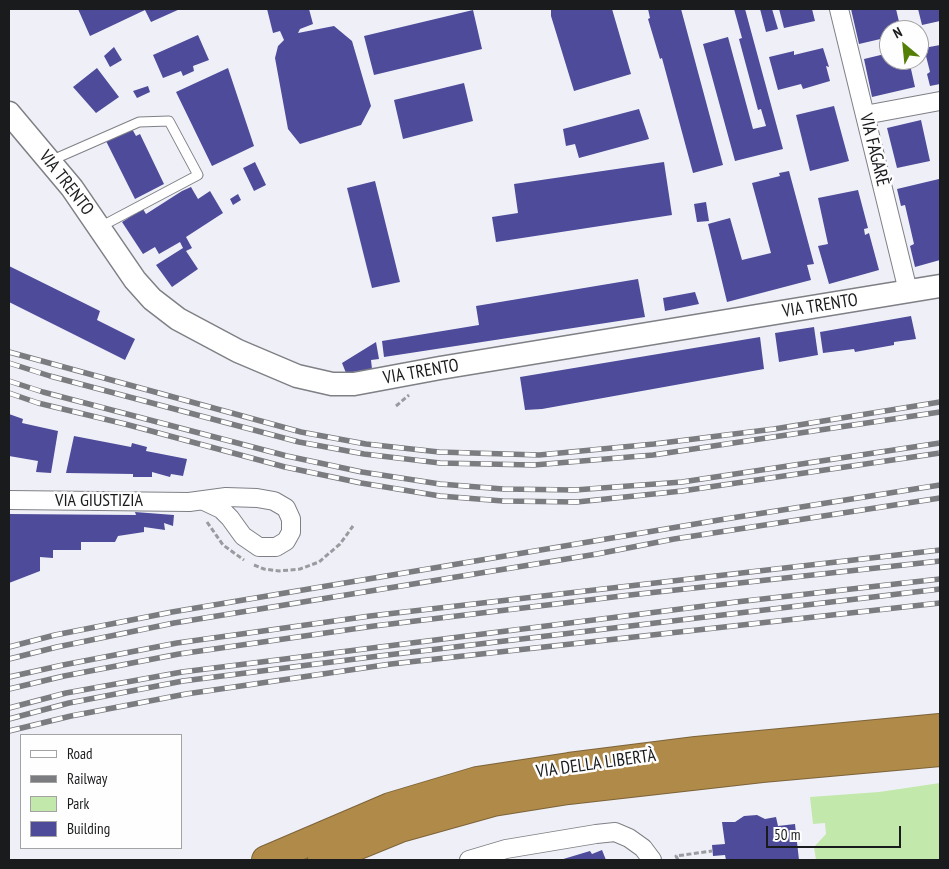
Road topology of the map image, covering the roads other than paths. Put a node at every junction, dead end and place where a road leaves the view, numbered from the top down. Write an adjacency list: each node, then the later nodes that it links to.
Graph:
1 (839, 9): 4 (street, VIA FAGARÈ)
2 (940, 101): 4 (street)
3 (9, 113): 5 (street, VIA TRENTO)
4 (865, 114): 8 (street, VIA FAGARÈ)
5 (50, 162): 6 (street, VIA TRENTO); 6 (lane)
6 (100, 227): 8 (street, VIA TRENTO)
7 (940, 286): 8 (street, VIA TRENTO)
8 (908, 292)
9 (9, 500): 10 (street, VIA GIUSTIZIA)
10 (197, 501): 10 (street, VIA GIUSTIZIA)
11 (940, 728): 13 (highway, VIA DELLA LIBERTÀ)
12 (940, 752): 14 (highway, VIA DELLA LIBERTÀ)
13 (266, 860)
14 (322, 860)
15 (470, 860): 16 (street)
16 (652, 860)

